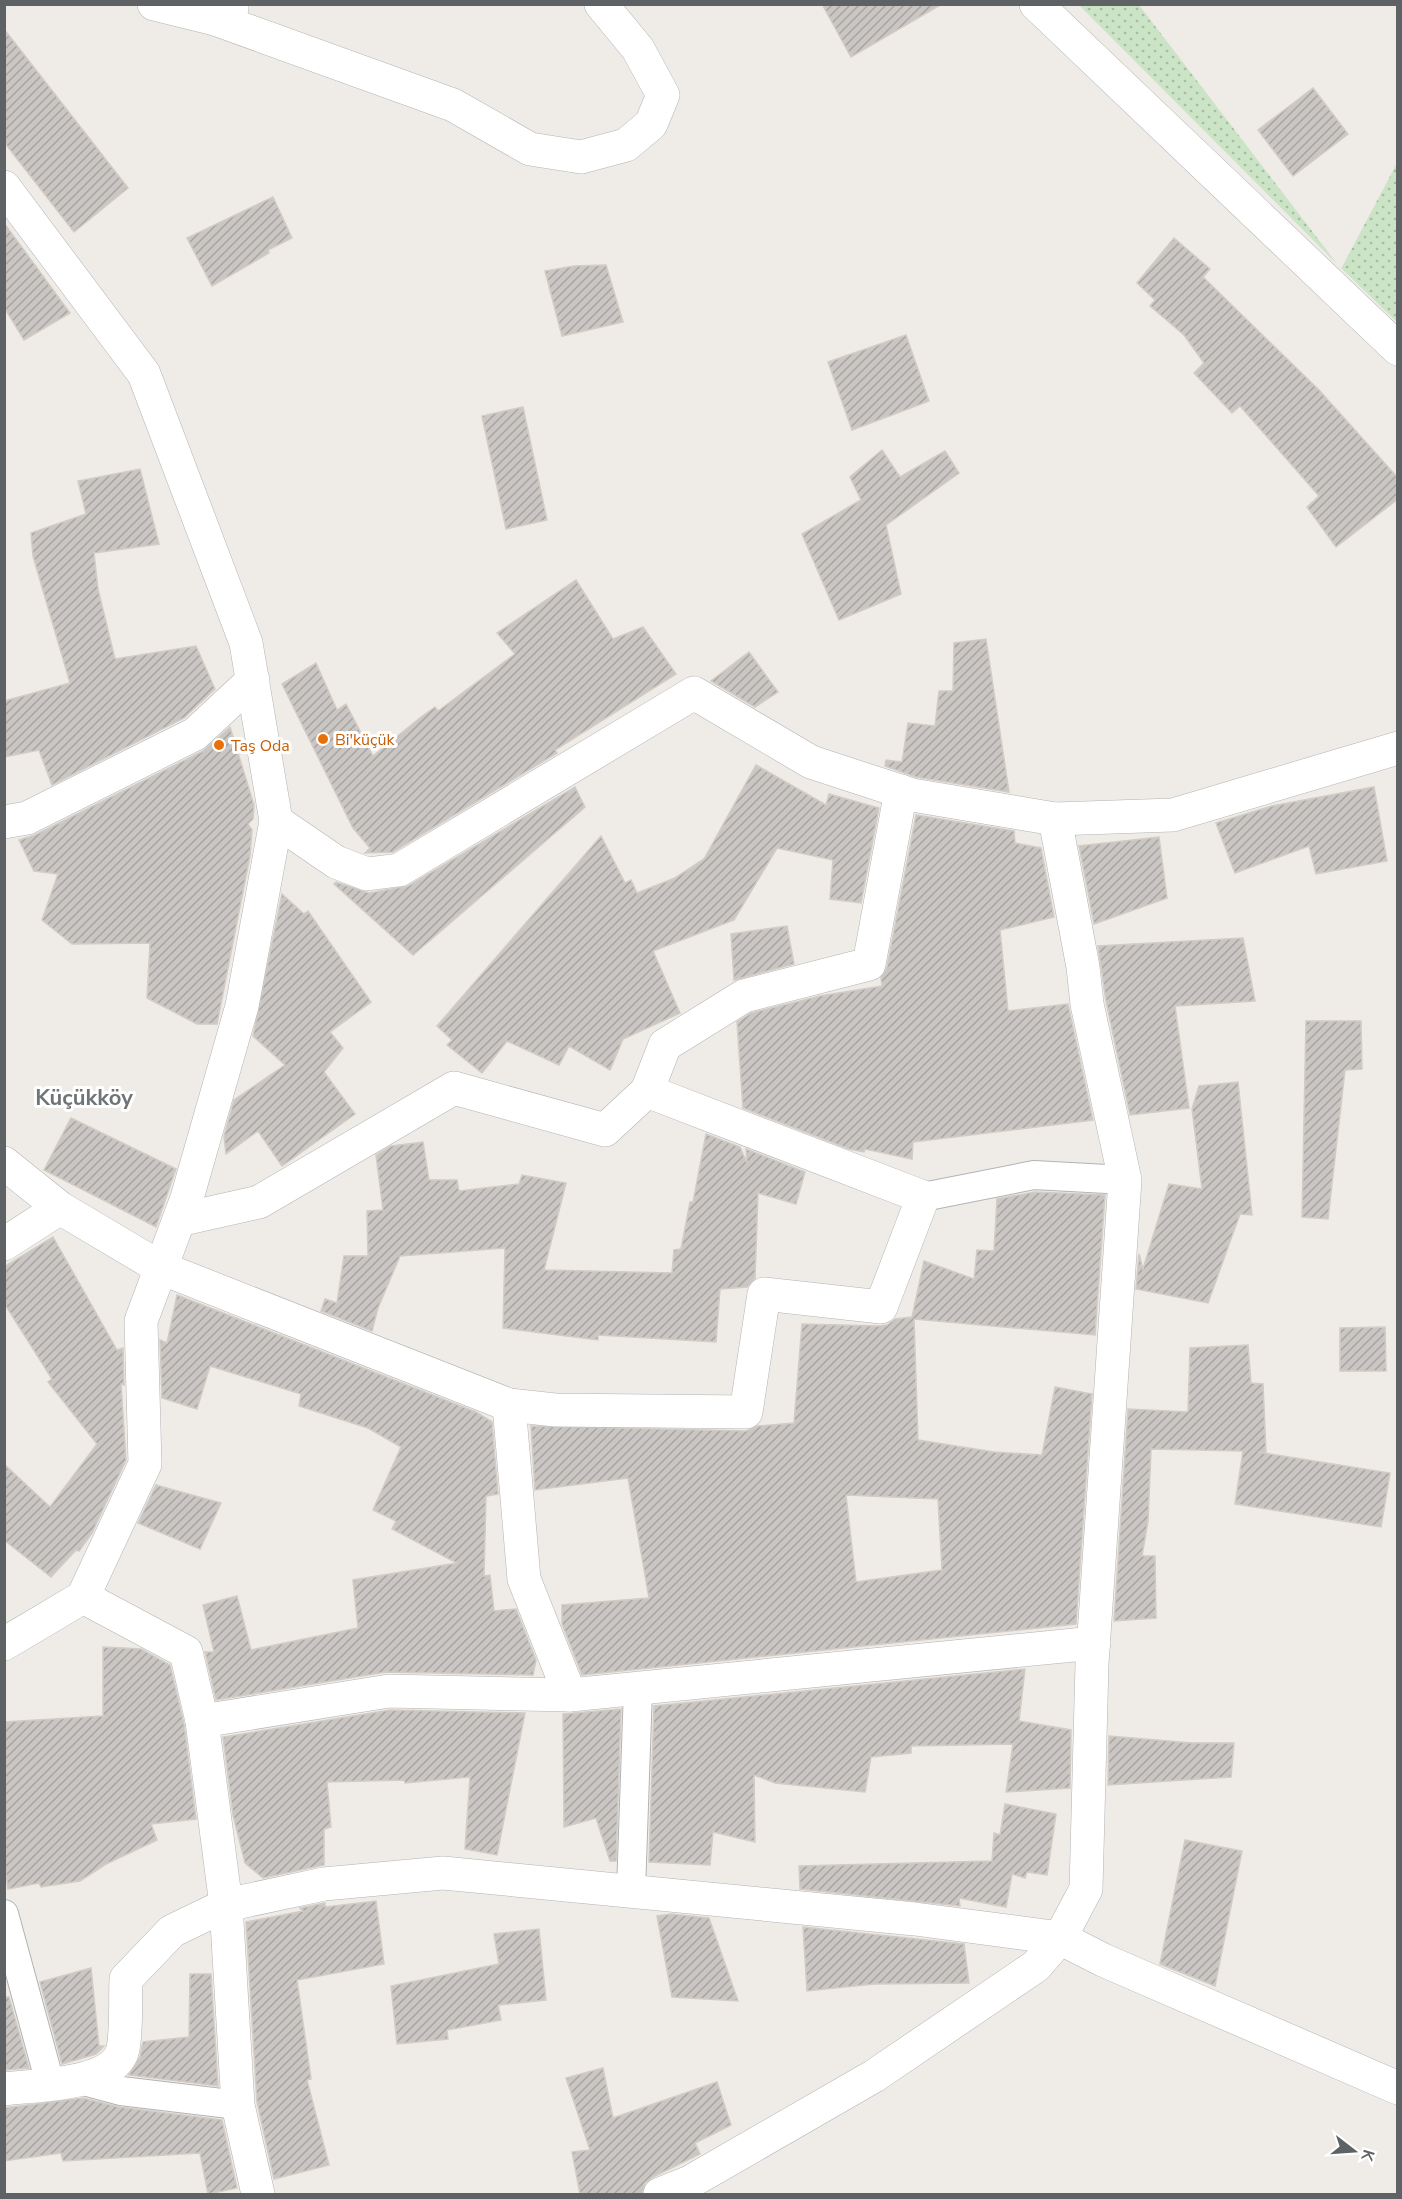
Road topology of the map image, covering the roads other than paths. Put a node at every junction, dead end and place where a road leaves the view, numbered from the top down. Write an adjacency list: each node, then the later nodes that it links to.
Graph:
1 (154, 4): 4 (street)
2 (601, 4): 4 (street)
3 (1036, 4): 6 (street)
4 (227, 12)
5 (7, 195): 7 (street)
6 (1398, 349)
7 (253, 680): 11 (street); 12 (street)
8 (1398, 748): 10 (street)
9 (901, 791): 10 (street); 11 (street); 13 (street)
10 (1055, 819): 15 (street)
11 (276, 821): 18 (street)
12 (4, 822)
13 (647, 1091): 16 (street); 18 (street)
14 (4, 1163): 17 (street)
15 (1125, 1180): 16 (street); 23 (street)
16 (923, 1197): 21 (street)
17 (60, 1208): 19 (street); 20 (street)
18 (179, 1220): 20 (street)
19 (4, 1244)
20 (161, 1268): 21 (street); 22 (street)
21 (509, 1405): 26 (street)
22 (83, 1597): 24 (street); 27 (street)
23 (1094, 1643): 25 (street); 31 (street)
24 (4, 1644)
25 (638, 1689): 26 (street); 28 (street)
26 (570, 1695): 27 (street)
27 (202, 1721): 29 (street)
28 (631, 1892): 29 (street); 31 (street)
29 (226, 1905): 32 (street); 35 (street)
30 (4, 1914): 32 (street)
31 (1060, 1938): 33 (street); 37 (street)
32 (65, 2082): 34 (street); 35 (street)
33 (1398, 2088)
34 (4, 2089)
35 (238, 2105): 36 (street)
36 (258, 2194)
37 (660, 2194)

